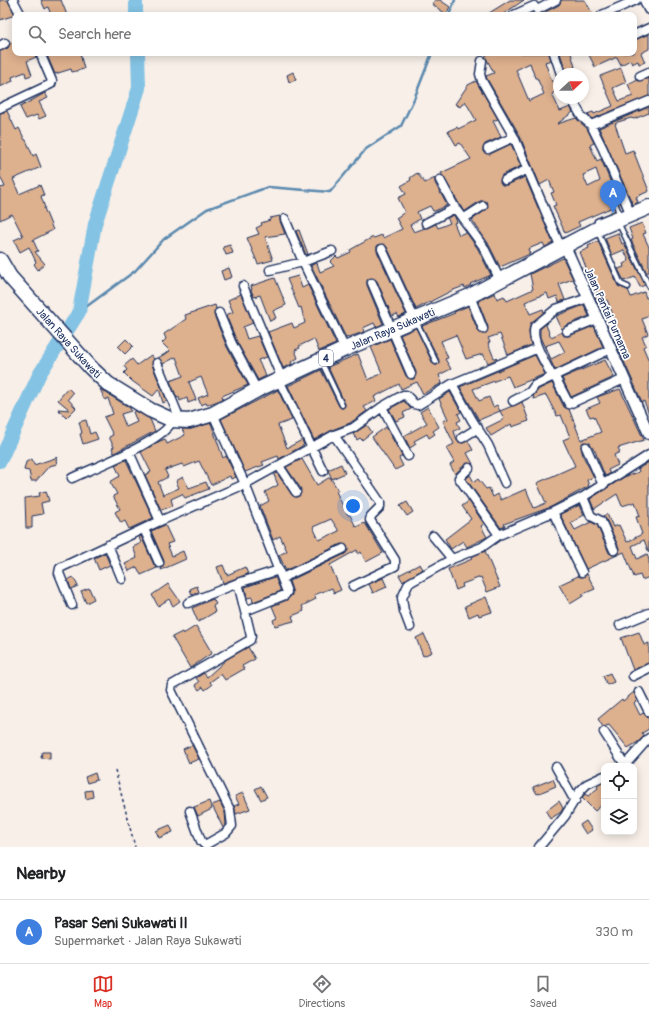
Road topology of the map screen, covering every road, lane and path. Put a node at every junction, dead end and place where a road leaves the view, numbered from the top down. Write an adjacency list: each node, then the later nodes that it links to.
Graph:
1 (13, 0): 7 (street)
2 (556, 0): 5 (street)
3 (636, 0): 9 (street)
4 (645, 0): 6 (street)
5 (535, 8): 8 (street)
6 (649, 9)
7 (19, 12)
8 (523, 12)
9 (609, 12)
10 (649, 28): 11 (street)
11 (637, 34)
12 (41, 56): 20 (street)
13 (555, 56): 15 (street)
14 (482, 61): 22 (street)
15 (559, 68)
16 (649, 72): 17 (street)
17 (640, 76)
18 (649, 101): 21 (street)
19 (574, 104): 21 (street)
20 (0, 108)
21 (591, 125): 31 (street)
22 (514, 137): 23 (street); 24 (street)
23 (488, 149)
24 (528, 170): 26 (street); 36 (street)
25 (440, 180): 30 (street)
26 (505, 180)
27 (611, 200): 31 (lane)
28 (484, 206): 33 (street)
29 (649, 207): 31 (highway, Jalan Raya Sukawati / 4)
30 (455, 208): 33 (street); 34 (street)
31 (622, 216): 35 (highway, Jalan Raya Sukawati / 4); 45 (lane)
32 (285, 219): 40 (street)
33 (463, 219): 42 (street)
34 (426, 223)
35 (598, 229): 36 (highway, Jalan Raya Sukawati / 4); 46 (lane)
36 (563, 247): 42 (highway, Jalan Raya Sukawati / 4); 48 (street, Jalan Pantai Purnama)
37 (382, 249): 50 (street)
38 (332, 251): 40 (street)
39 (0, 260): 71 (highway, Jalan Raya Sukawati)
40 (305, 265): 41 (street); 55 (street)
41 (270, 270)
42 (500, 280): 47 (highway, Jalan Raya Sukawati / 4)
43 (372, 283): 52 (street)
44 (243, 286): 64 (street)
45 (649, 286)
46 (628, 287)
47 (470, 296): 50 (highway, Jalan Raya Sukawati / 4); 53 (street)
48 (588, 298): 51 (street, Jalan Pantai Purnama); 56 (street)
49 (219, 313): 66 (street)
50 (414, 318): 52 (highway, Jalan Raya Sukawati / 4); 59 (lane)
51 (597, 319): 54 (street); 57 (street, Jalan Pantai Purnama)
52 (391, 329): 55 (highway, Jalan Raya Sukawati / 4); 61 (street)
53 (483, 329)
54 (567, 331)
55 (345, 348): 58 (highway, Jalan Raya Sukawati / 4)
56 (538, 348): 62 (street); 65 (street)
57 (611, 349): 62 (street); 63 (street, Jalan Pantai Purnama)
58 (321, 360): 64 (highway, Jalan Raya Sukawati / 4); 68 (lane)
59 (436, 362)
60 (157, 363): 71 (street)
61 (411, 374)
62 (552, 376): 63 (street); 67 (street)
63 (624, 379): 73 (street, Jalan Pantai Purnama)
64 (280, 380): 66 (highway, Jalan Raya Sukawati / 4); 77 (street)
65 (452, 384): 69 (street); 72 (street)
66 (257, 390): 70 (highway, Jalan Raya Sukawati / 4)
67 (513, 401)
68 (342, 405)
69 (382, 407): 74 (street); 80 (street)
70 (213, 414): 71 (highway, Jalan Raya Sukawati / 4); 86 (street)
71 (177, 421): 78 (street)
72 (478, 428): 75 (street); 85 (street)
73 (649, 434)
74 (334, 435): 77 (street); 104 (street)
75 (462, 438)
76 (586, 447): 87 (street)
77 (310, 448): 81 (street); 83 (street)
78 (129, 452): 84 (street); 91 (street)
79 (649, 455): 87 (street)
80 (408, 456)
81 (279, 466): 86 (street); 88 (street)
82 (469, 468): 93 (street)
83 (323, 471)
84 (72, 478)
85 (505, 482)
86 (245, 484): 91 (street); 101 (street)
87 (604, 485): 89 (street)
88 (296, 492)
89 (583, 497): 90 (street); 97 (street)
90 (553, 512): 93 (street); 100 (street)
91 (160, 521): 92 (street)
92 (144, 529): 95 (street); 99 (street)
93 (499, 535): 98 (street)
94 (433, 536): 98 (street)
95 (108, 545): 102 (street); 106 (street)
96 (343, 549): 101 (street)
97 (614, 550)
98 (452, 559): 110 (street)
99 (158, 563)
100 (582, 572)
101 (281, 574): 103 (street); 107 (street)
102 (122, 579)
103 (238, 583): 105 (street); 107 (street)
104 (353, 586)
105 (188, 603)
106 (72, 605)
107 (245, 611): 123 (street)
108 (649, 612): 109 (street)
109 (620, 624)
110 (410, 627)
111 (649, 668): 112 (street)
112 (633, 676)
113 (639, 692): 114 (street)
114 (649, 712)
115 (604, 732): 117 (street)
116 (649, 738): 118 (street)
117 (623, 763)
118 (626, 763)
119 (556, 767): 122 (street)
120 (115, 770): 124 (path)
121 (601, 777): 122 (street)
122 (575, 801): 125 (street)
123 (190, 811)
124 (134, 847)
125 (539, 847)

